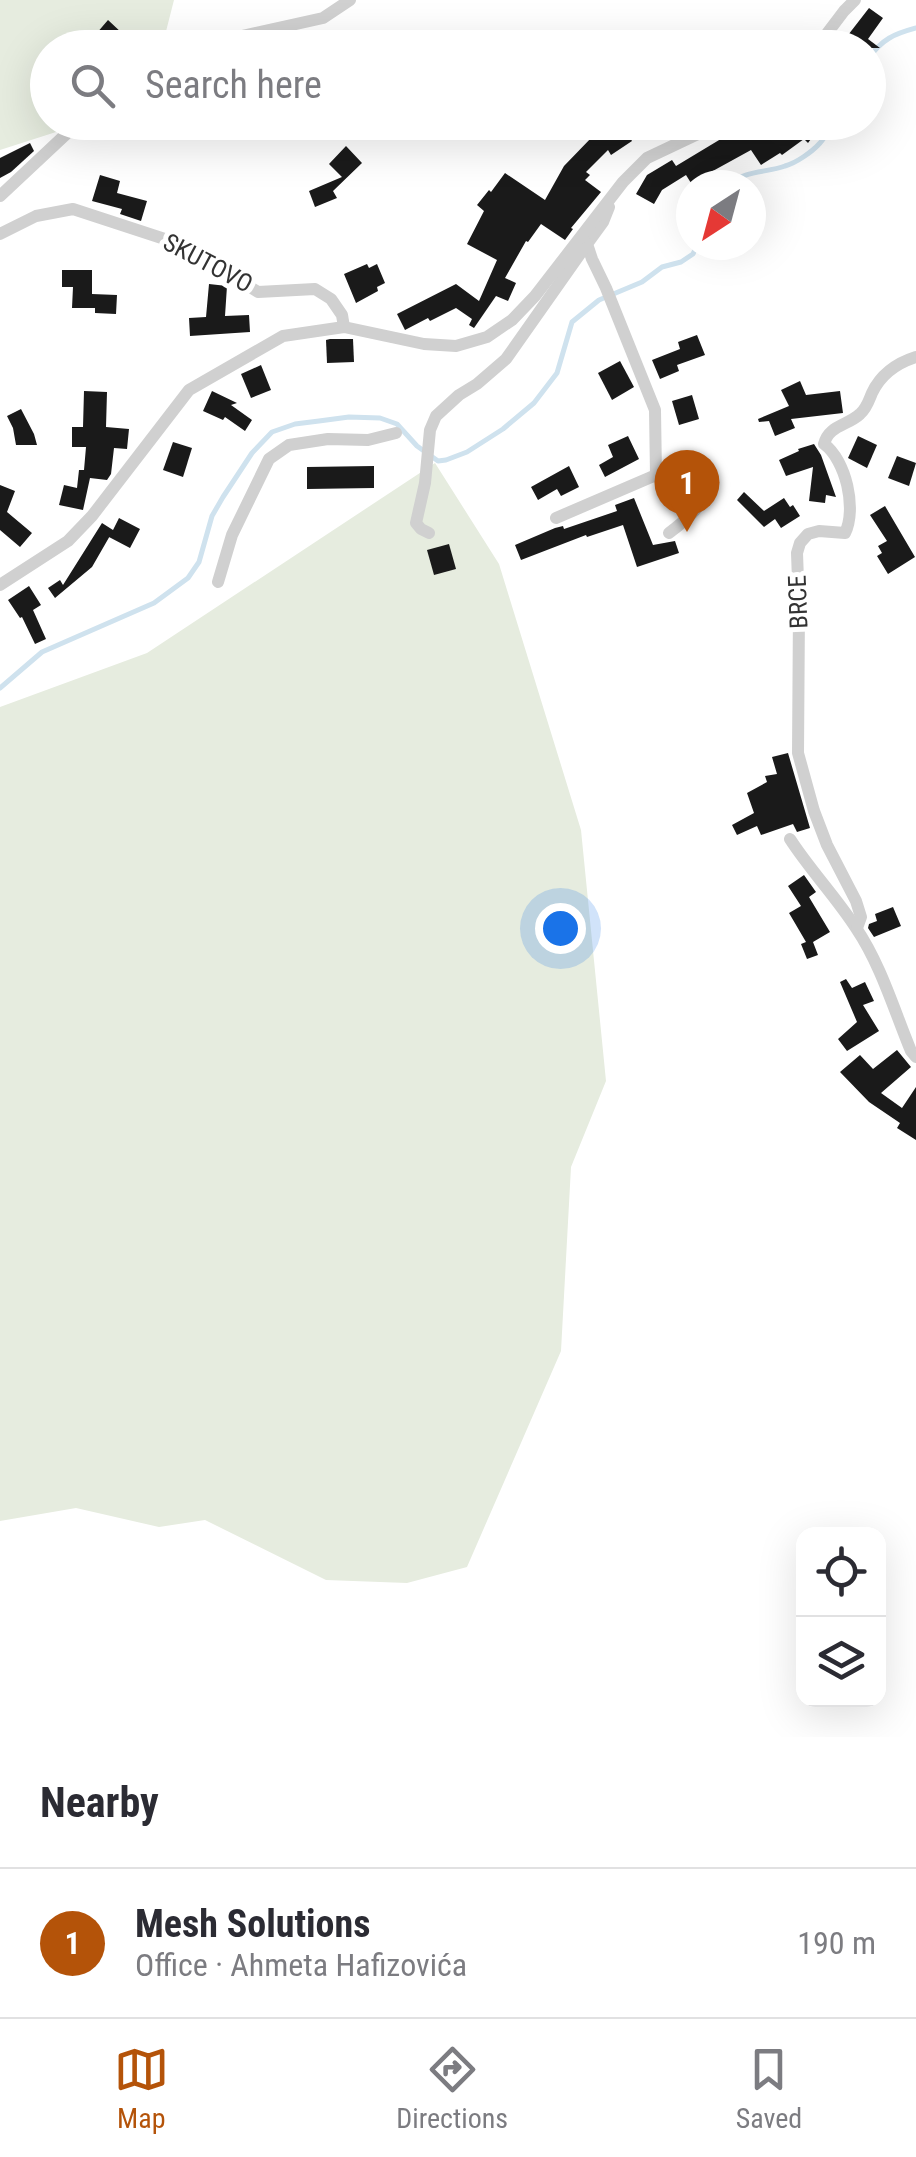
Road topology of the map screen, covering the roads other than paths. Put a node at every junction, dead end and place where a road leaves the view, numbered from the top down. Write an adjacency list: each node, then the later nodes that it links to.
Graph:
1 (350, 0): 3 (street)
2 (856, 0): 4 (street)
3 (269, 30)
4 (830, 30)
5 (60, 140): 7 (street)
6 (686, 140): 8 (street)
7 (0, 196)
8 (611, 196): 10 (street); 11 (street)
9 (0, 234): 11 (street, SKUTOVO)
10 (587, 244): 14 (street); 16 (street)
11 (344, 326): 19 (street)
12 (916, 358): 21 (street, BRCE)
13 (396, 433): 18 (street)
14 (656, 474): 15 (street); 17 (street)
15 (556, 518)
16 (428, 533)
17 (669, 533)
18 (218, 582)
19 (0, 585)
20 (790, 839): 21 (street, BRCE)
21 (856, 928): 22 (street, BRCE)
22 (916, 1057)

